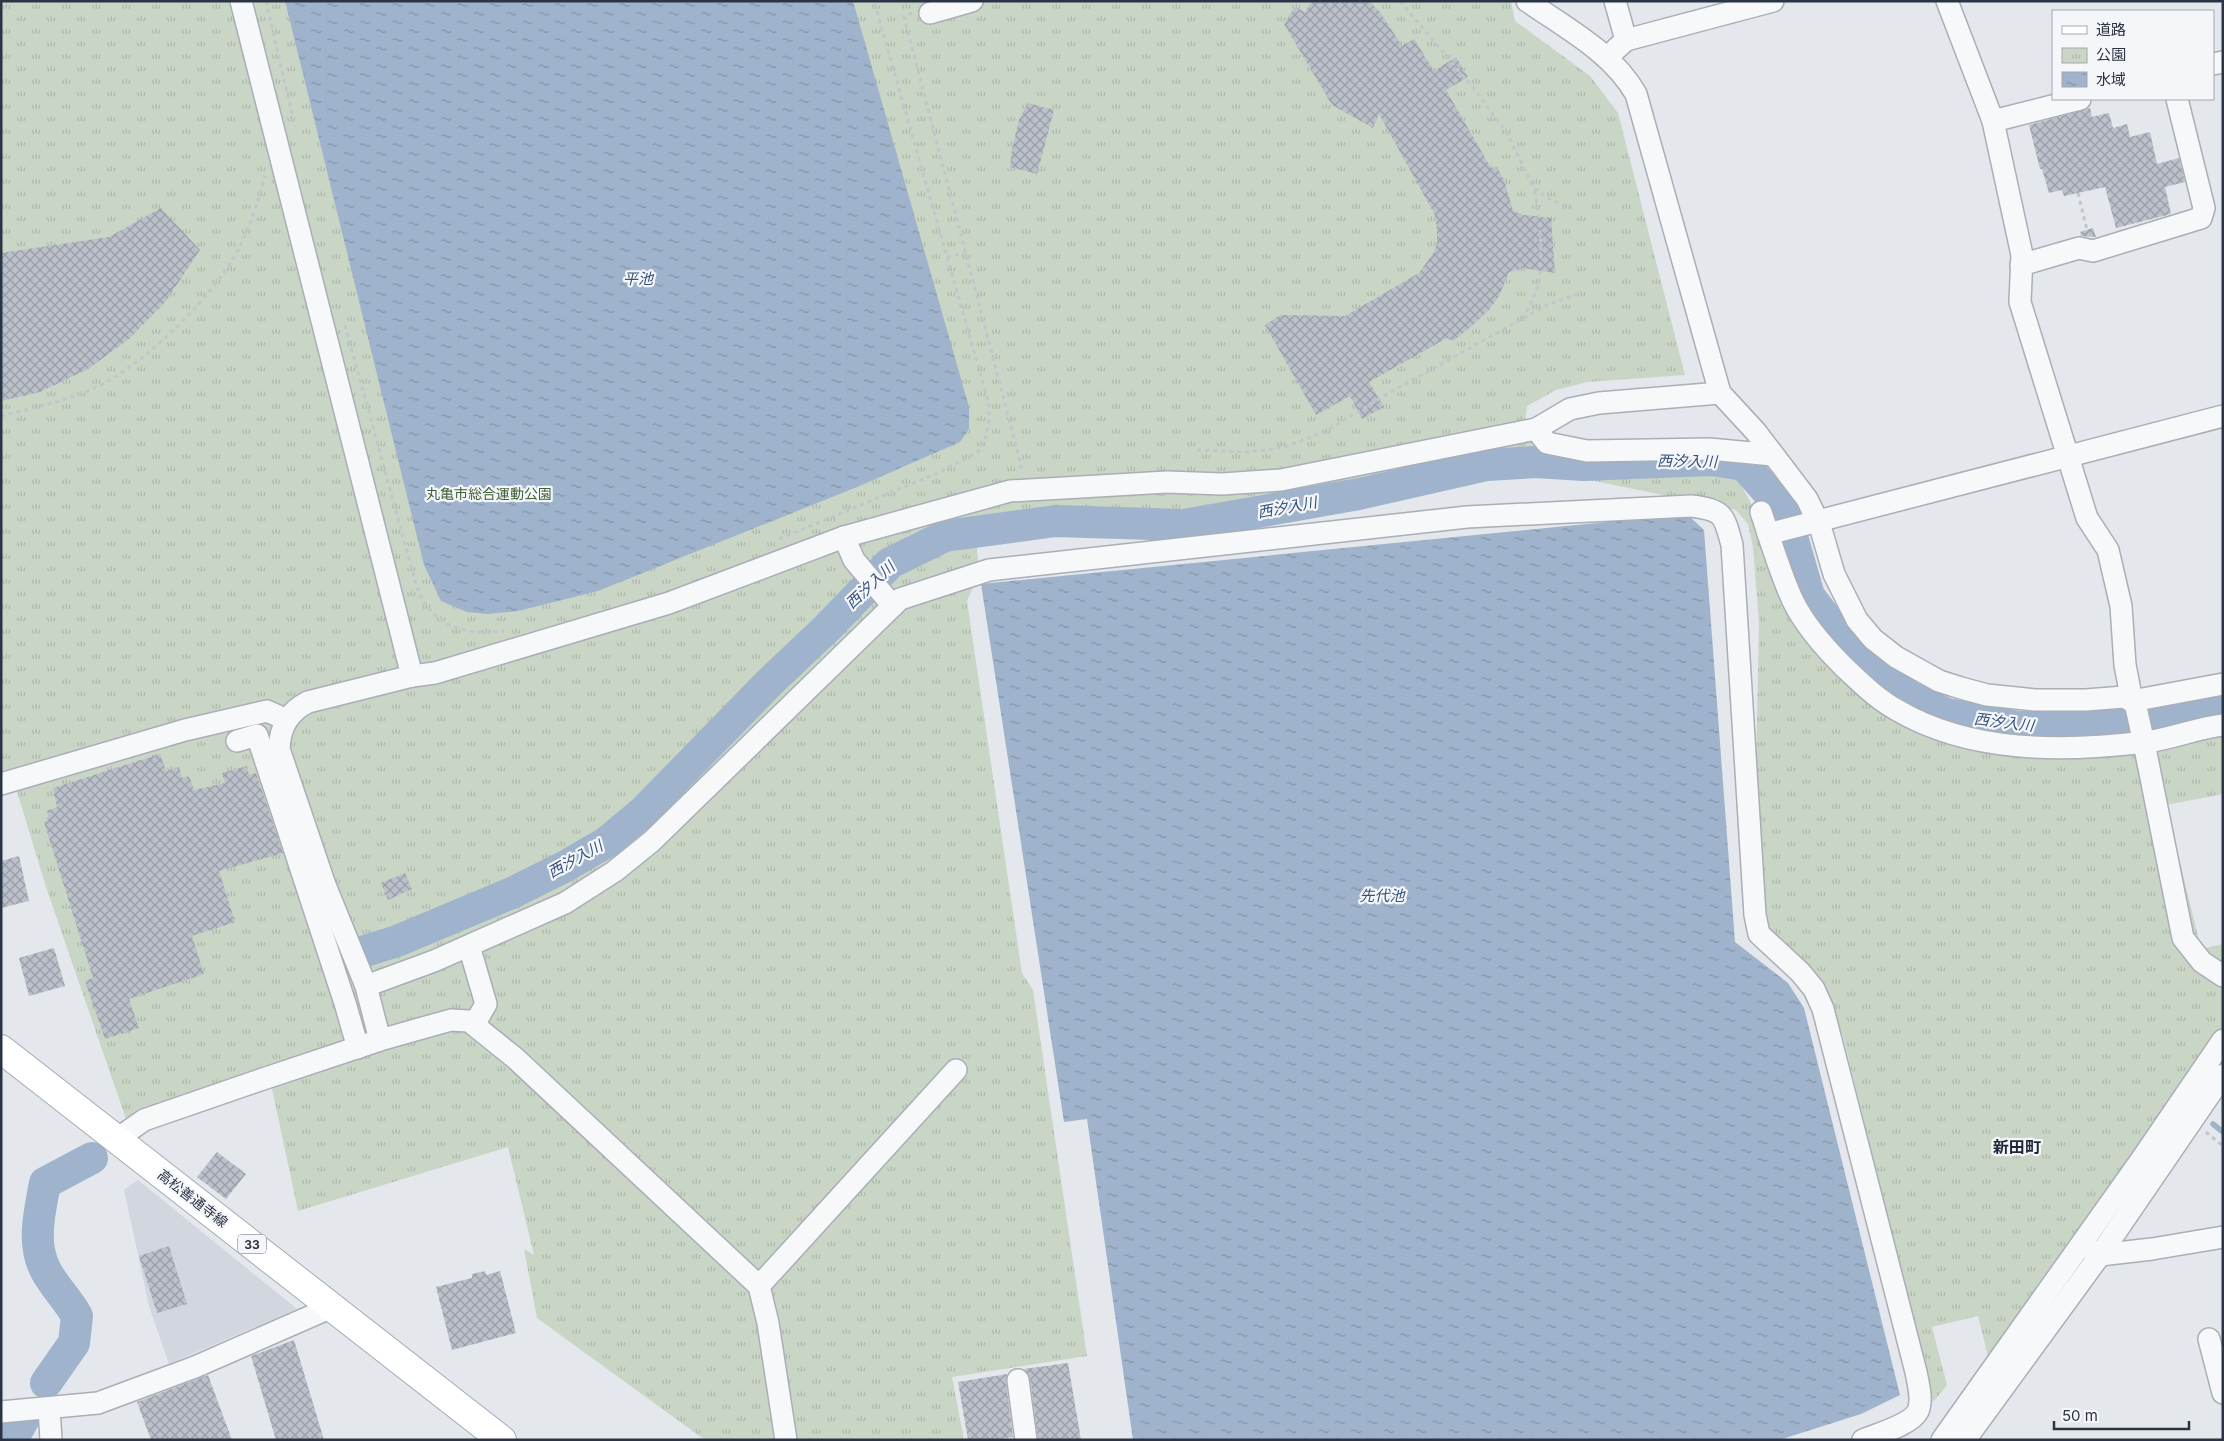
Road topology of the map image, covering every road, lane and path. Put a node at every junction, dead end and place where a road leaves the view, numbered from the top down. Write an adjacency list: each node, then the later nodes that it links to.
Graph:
1 (241, 1): 43 (street)
2 (266, 1): 16 (path)
3 (874, 1): 23 (path)
4 (972, 1): 10 (street)
5 (1400, 1): 18 (path)
6 (1528, 1): 12 (street)
7 (1615, 1): 11 (street)
8 (1773, 1): 11 (street)
9 (1947, 1): 15 (street)
10 (923, 12): 22 (path)
11 (1626, 40): 12 (street)
12 (1606, 58): 28 (street)
13 (2076, 100): 15 (street)
14 (2177, 100): 21 (street)
15 (1993, 121): 24 (street)
16 (297, 137)
17 (266, 172): 29 (path)
18 (1534, 188): 20 (path); 27 (path)
19 (2078, 193): 21 (path)
20 (1572, 208)
21 (2092, 250): 24 (street)
22 (966, 253): 23 (path); 35 (path)
23 (947, 257): 40 (path)
24 (2021, 265): 34 (street)
25 (1579, 294): 27 (path)
26 (344, 320): 42 (path)
27 (1522, 320): 32 (path)
28 (1720, 393): 31 (street); 33 (street)
29 (1, 416)
30 (2223, 416): 34 (street)
31 (1536, 429): 33 (street); 35 (street)
32 (1197, 450)
33 (1773, 455): 37 (street)
34 (2068, 456): 37 (street); 45 (street)
35 (1022, 490): 39 (street)
36 (1761, 512): 38 (street)
37 (1811, 524): 38 (street); 45 (street)
38 (1768, 534): 49 (street)
39 (844, 537): 41 (street); 43 (street)
40 (771, 542)
41 (893, 606): 51 (street); 76 (street)
42 (508, 631)
43 (412, 676): 46 (street)
44 (2223, 684): 45 (street)
45 (2134, 703): 49 (street)
46 (287, 720): 50 (street); 53 (street)
47 (2223, 724): 49 (street)
48 (237, 740): 57 (street)
49 (2144, 742): 52 (street)
50 (1, 784)
51 (469, 946): 53 (street); 54 (street)
52 (2223, 976)
53 (366, 986): 55 (street)
54 (474, 1025): 55 (street); 65 (street)
55 (380, 1040): 57 (street)
56 (2221, 1046): 63 (street)
57 (358, 1048): 61 (street)
58 (1, 1049): 61 (main road, 高松善通寺線 / 33)
59 (956, 1070): 65 (street)
60 (2223, 1075): 64 (street)
61 (117, 1139): 66 (main road, 高松善通寺線 / 33)
62 (2223, 1237): 64 (street)
63 (2080, 1243): 64 (street); 77 (street)
64 (2100, 1255): 78 (street)
65 (759, 1286): 74 (street)
66 (332, 1307): 70 (street); 73 (main road, 高松善通寺線 / 33)
67 (2209, 1339): 69 (street)
68 (1018, 1380): 75 (street)
69 (2223, 1393)
70 (50, 1408): 71 (street); 72 (street)
71 (1, 1412)
72 (51, 1440)
73 (502, 1440)
74 (786, 1440)
75 (1026, 1440)
76 (1862, 1440)
77 (1942, 1440)
78 (1966, 1440)

